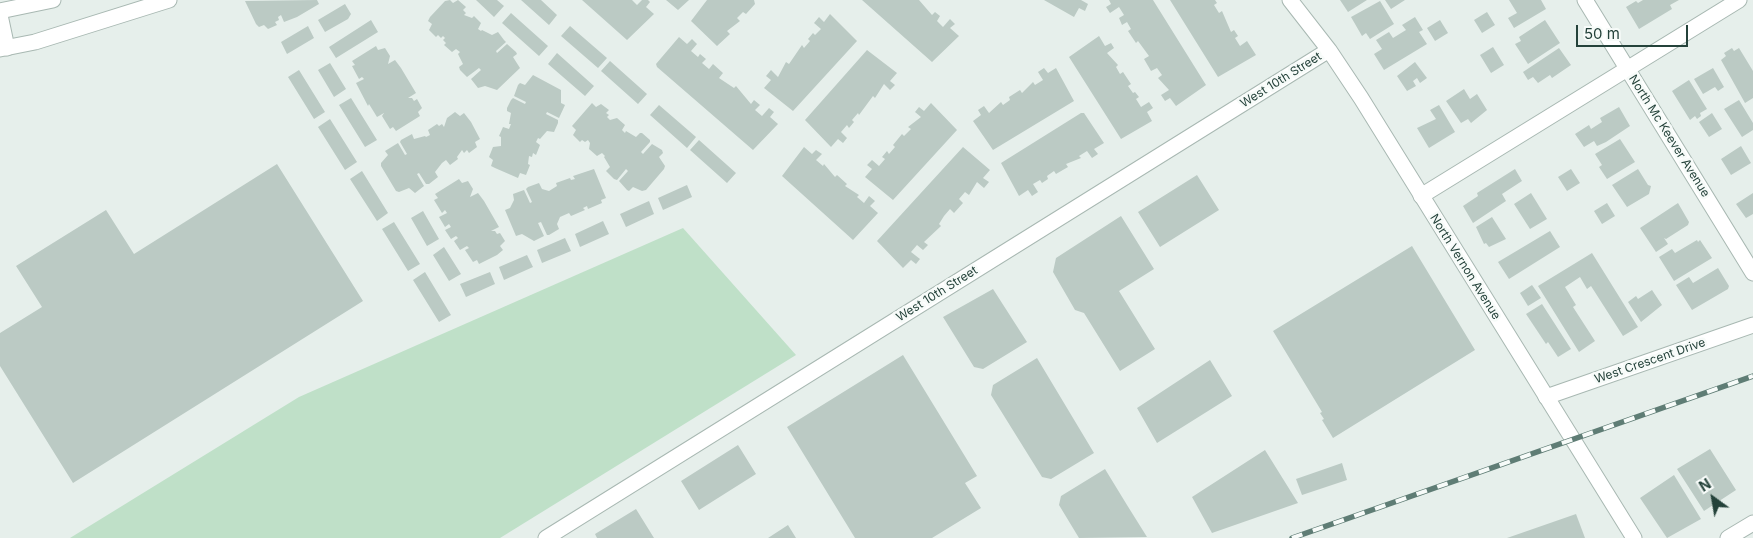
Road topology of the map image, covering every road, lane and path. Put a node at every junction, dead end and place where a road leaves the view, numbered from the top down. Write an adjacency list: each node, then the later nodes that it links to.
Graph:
1 (53, 0): 6 (street)
2 (169, 0): 8 (street)
3 (1290, 0): 9 (street, North Vernon Avenue)
4 (1585, 0): 10 (street, North Mc Keever Avenue)
5 (1739, 0): 10 (street)
6 (0, 11)
7 (0, 15): 8 (street)
8 (3, 48)
9 (1329, 50): 11 (street, North Vernon Avenue); 16 (street, West 10th Street)
10 (1628, 69): 11 (street); 12 (street, North Mc Keever Avenue)
11 (1421, 196): 14 (street, North Vernon Avenue)
12 (1753, 273)
13 (1753, 325): 14 (street, West Crescent Drive)
14 (1546, 397): 17 (street, North Vernon Avenue)
15 (1753, 522): 18 (street)
16 (546, 538)
17 (1634, 538)
18 (1728, 538)

